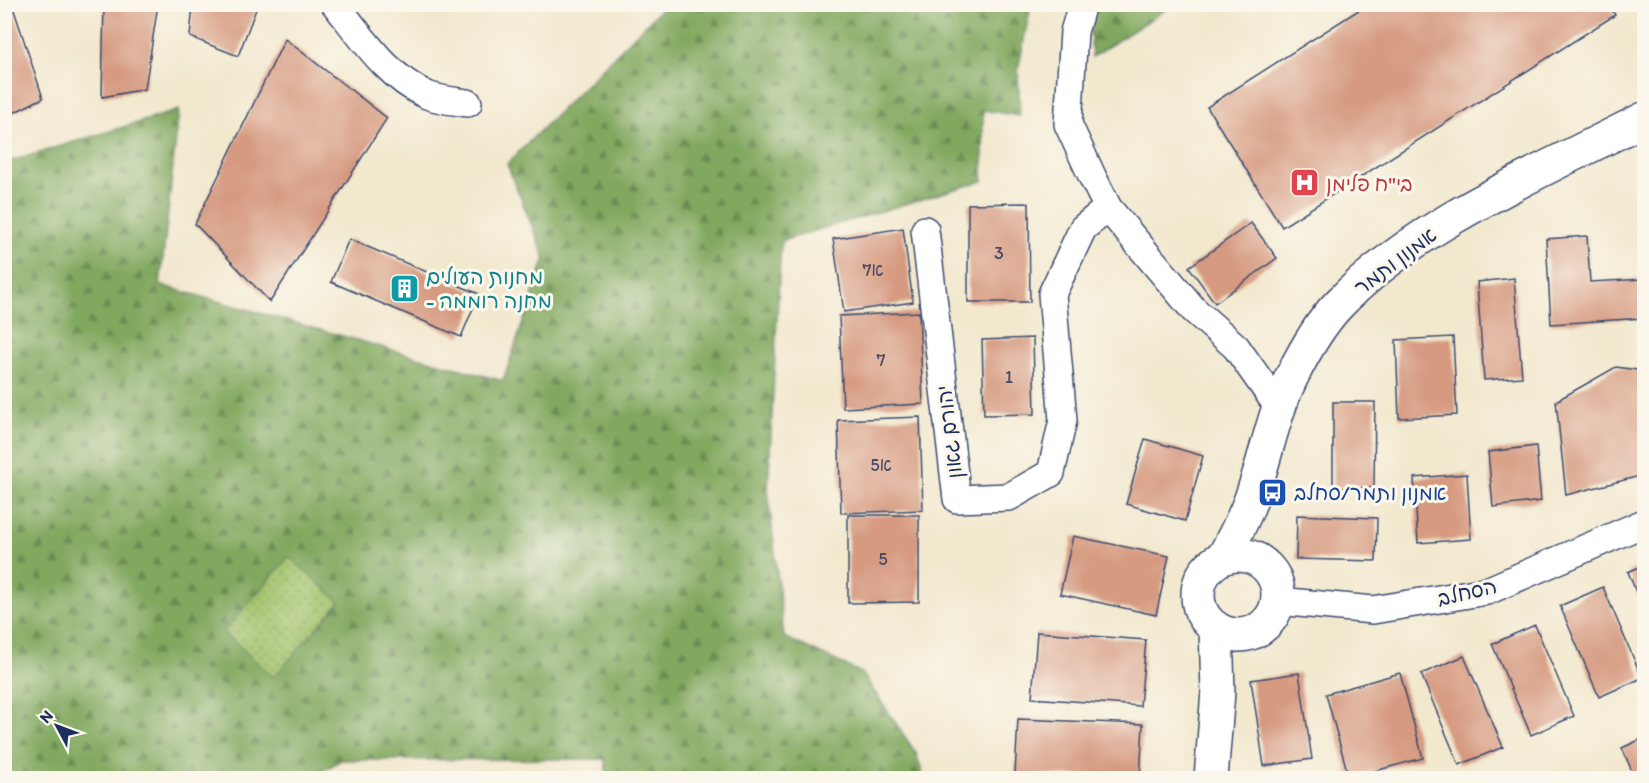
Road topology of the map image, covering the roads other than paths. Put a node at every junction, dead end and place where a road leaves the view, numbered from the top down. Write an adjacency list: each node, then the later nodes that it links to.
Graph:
1 (335, 4): 3 (street)
2 (1082, 4): 5 (street)
3 (468, 104)
4 (1644, 119): 7 (street, אמנון ותמר)
5 (1108, 208): 6 (street, יהורם גאון); 7 (street)
6 (925, 230)
7 (1279, 408): 9 (street, אמנון ותמר)
8 (1644, 523): 10 (street, הסחלב)
9 (1239, 557): 10 (street); 11 (street)
10 (1278, 601): 12 (street)
11 (1216, 628): 12 (street); 13 (street)
12 (1249, 635): 13 (street)
13 (1218, 692): 14 (street)
14 (1210, 778)

